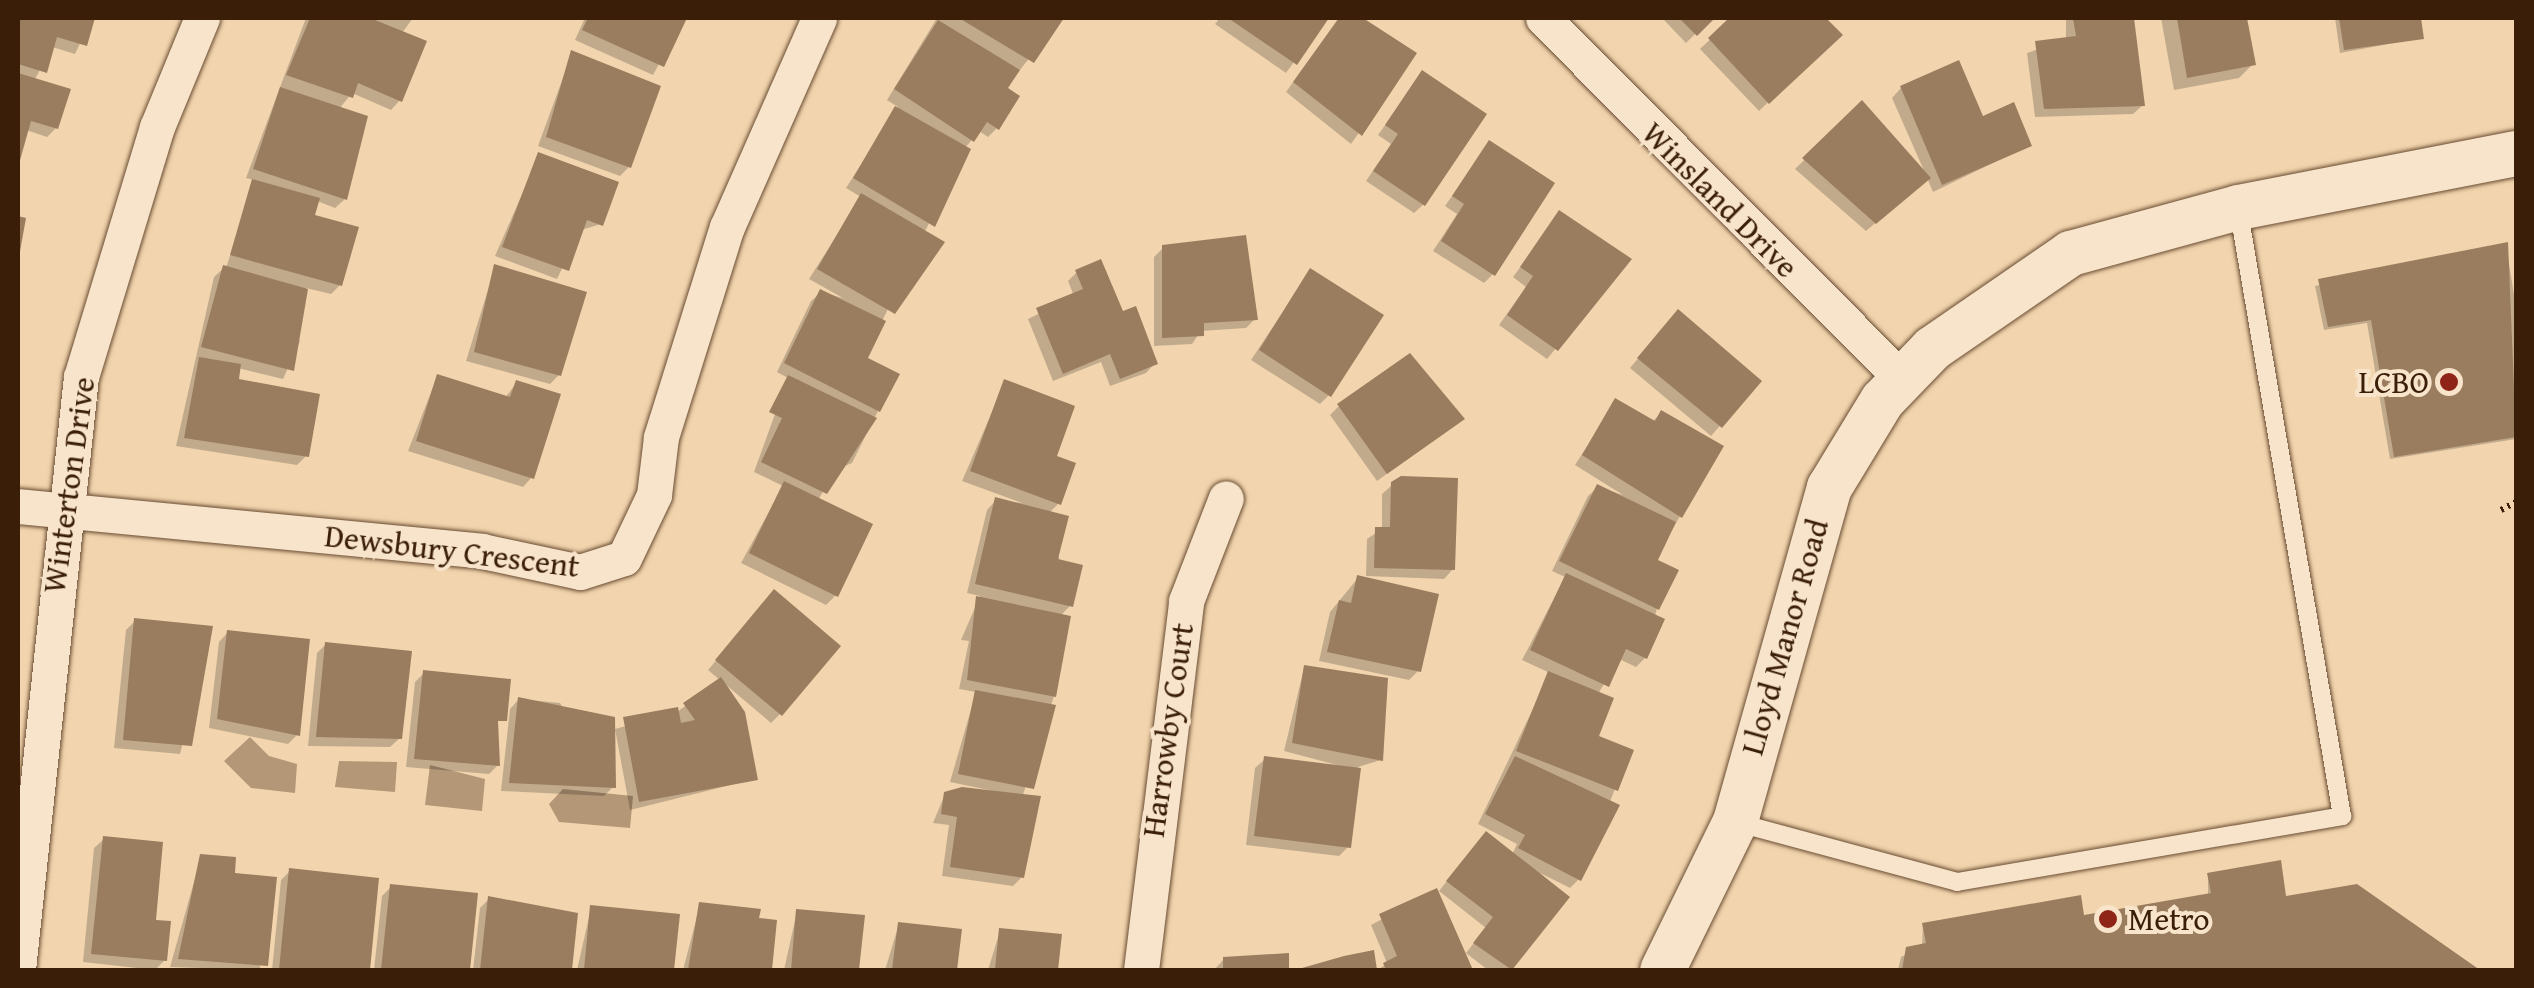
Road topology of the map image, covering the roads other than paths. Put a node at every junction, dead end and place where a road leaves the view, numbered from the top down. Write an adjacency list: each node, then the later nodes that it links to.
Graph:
1 (202, 18): 9 (street, Winterton Drive)
2 (818, 18): 9 (street, Dewsbury Crescent)
3 (1543, 18): 6 (street, Winsland Drive)
4 (2516, 153): 5 (street, Lloyd Manor Road)
5 (2238, 207): 6 (street, Lloyd Manor Road); 10 (lane)
6 (1901, 378): 10 (street, Lloyd Manor Road)
7 (1226, 498): 12 (street, Harrowby Court)
8 (18, 506): 9 (street, Dewsbury Crescent)
9 (60, 508): 11 (street, Winterton Drive)
10 (1735, 822): 13 (street, Lloyd Manor Road)
11 (18, 969)
12 (1140, 970)
13 (1662, 970)

